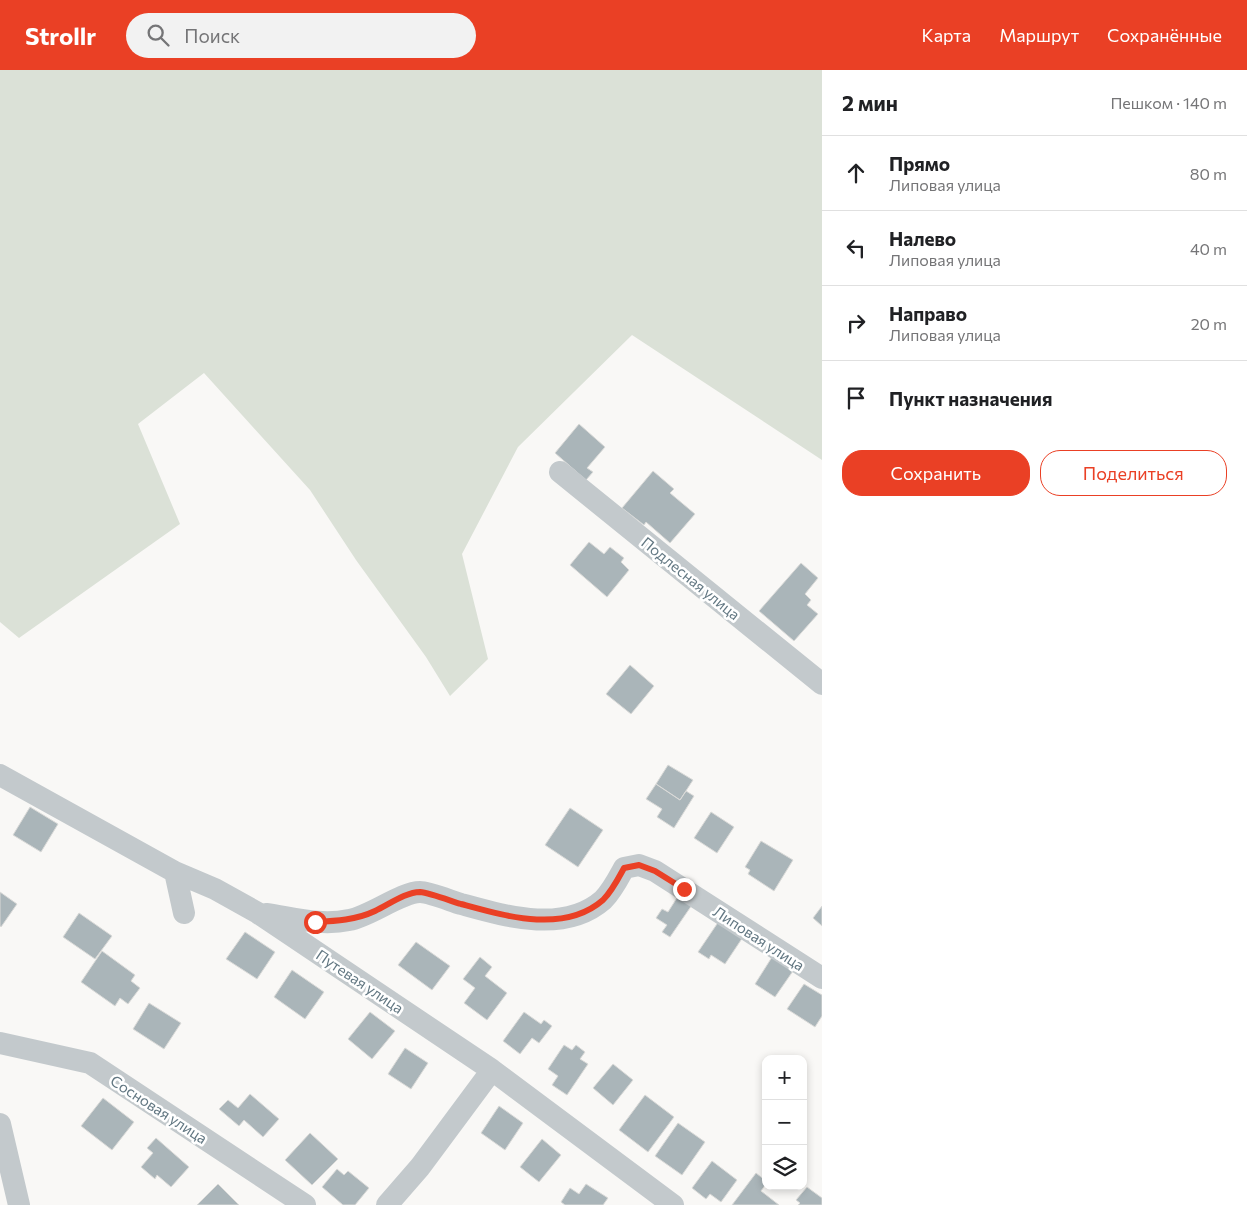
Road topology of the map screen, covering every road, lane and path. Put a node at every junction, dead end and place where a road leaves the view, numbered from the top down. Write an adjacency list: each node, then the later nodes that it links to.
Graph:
1 (560, 472): 2 (street, Подлесная улица)
2 (822, 684)
3 (0, 775): 4 (street, Путевая улица)
4 (175, 872): 5 (street); 6 (street, Путевая улица)
5 (184, 912)
6 (258, 913): 7 (street, Липовая улица); 9 (street, Путевая улица)
7 (822, 978)
8 (0, 1042): 12 (street, Сосновая улица)
9 (492, 1070): 13 (street); 14 (street, Путевая улица)
10 (0, 1124): 11 (street)
11 (19, 1205)
12 (305, 1205)
13 (387, 1205)
14 (673, 1205)

